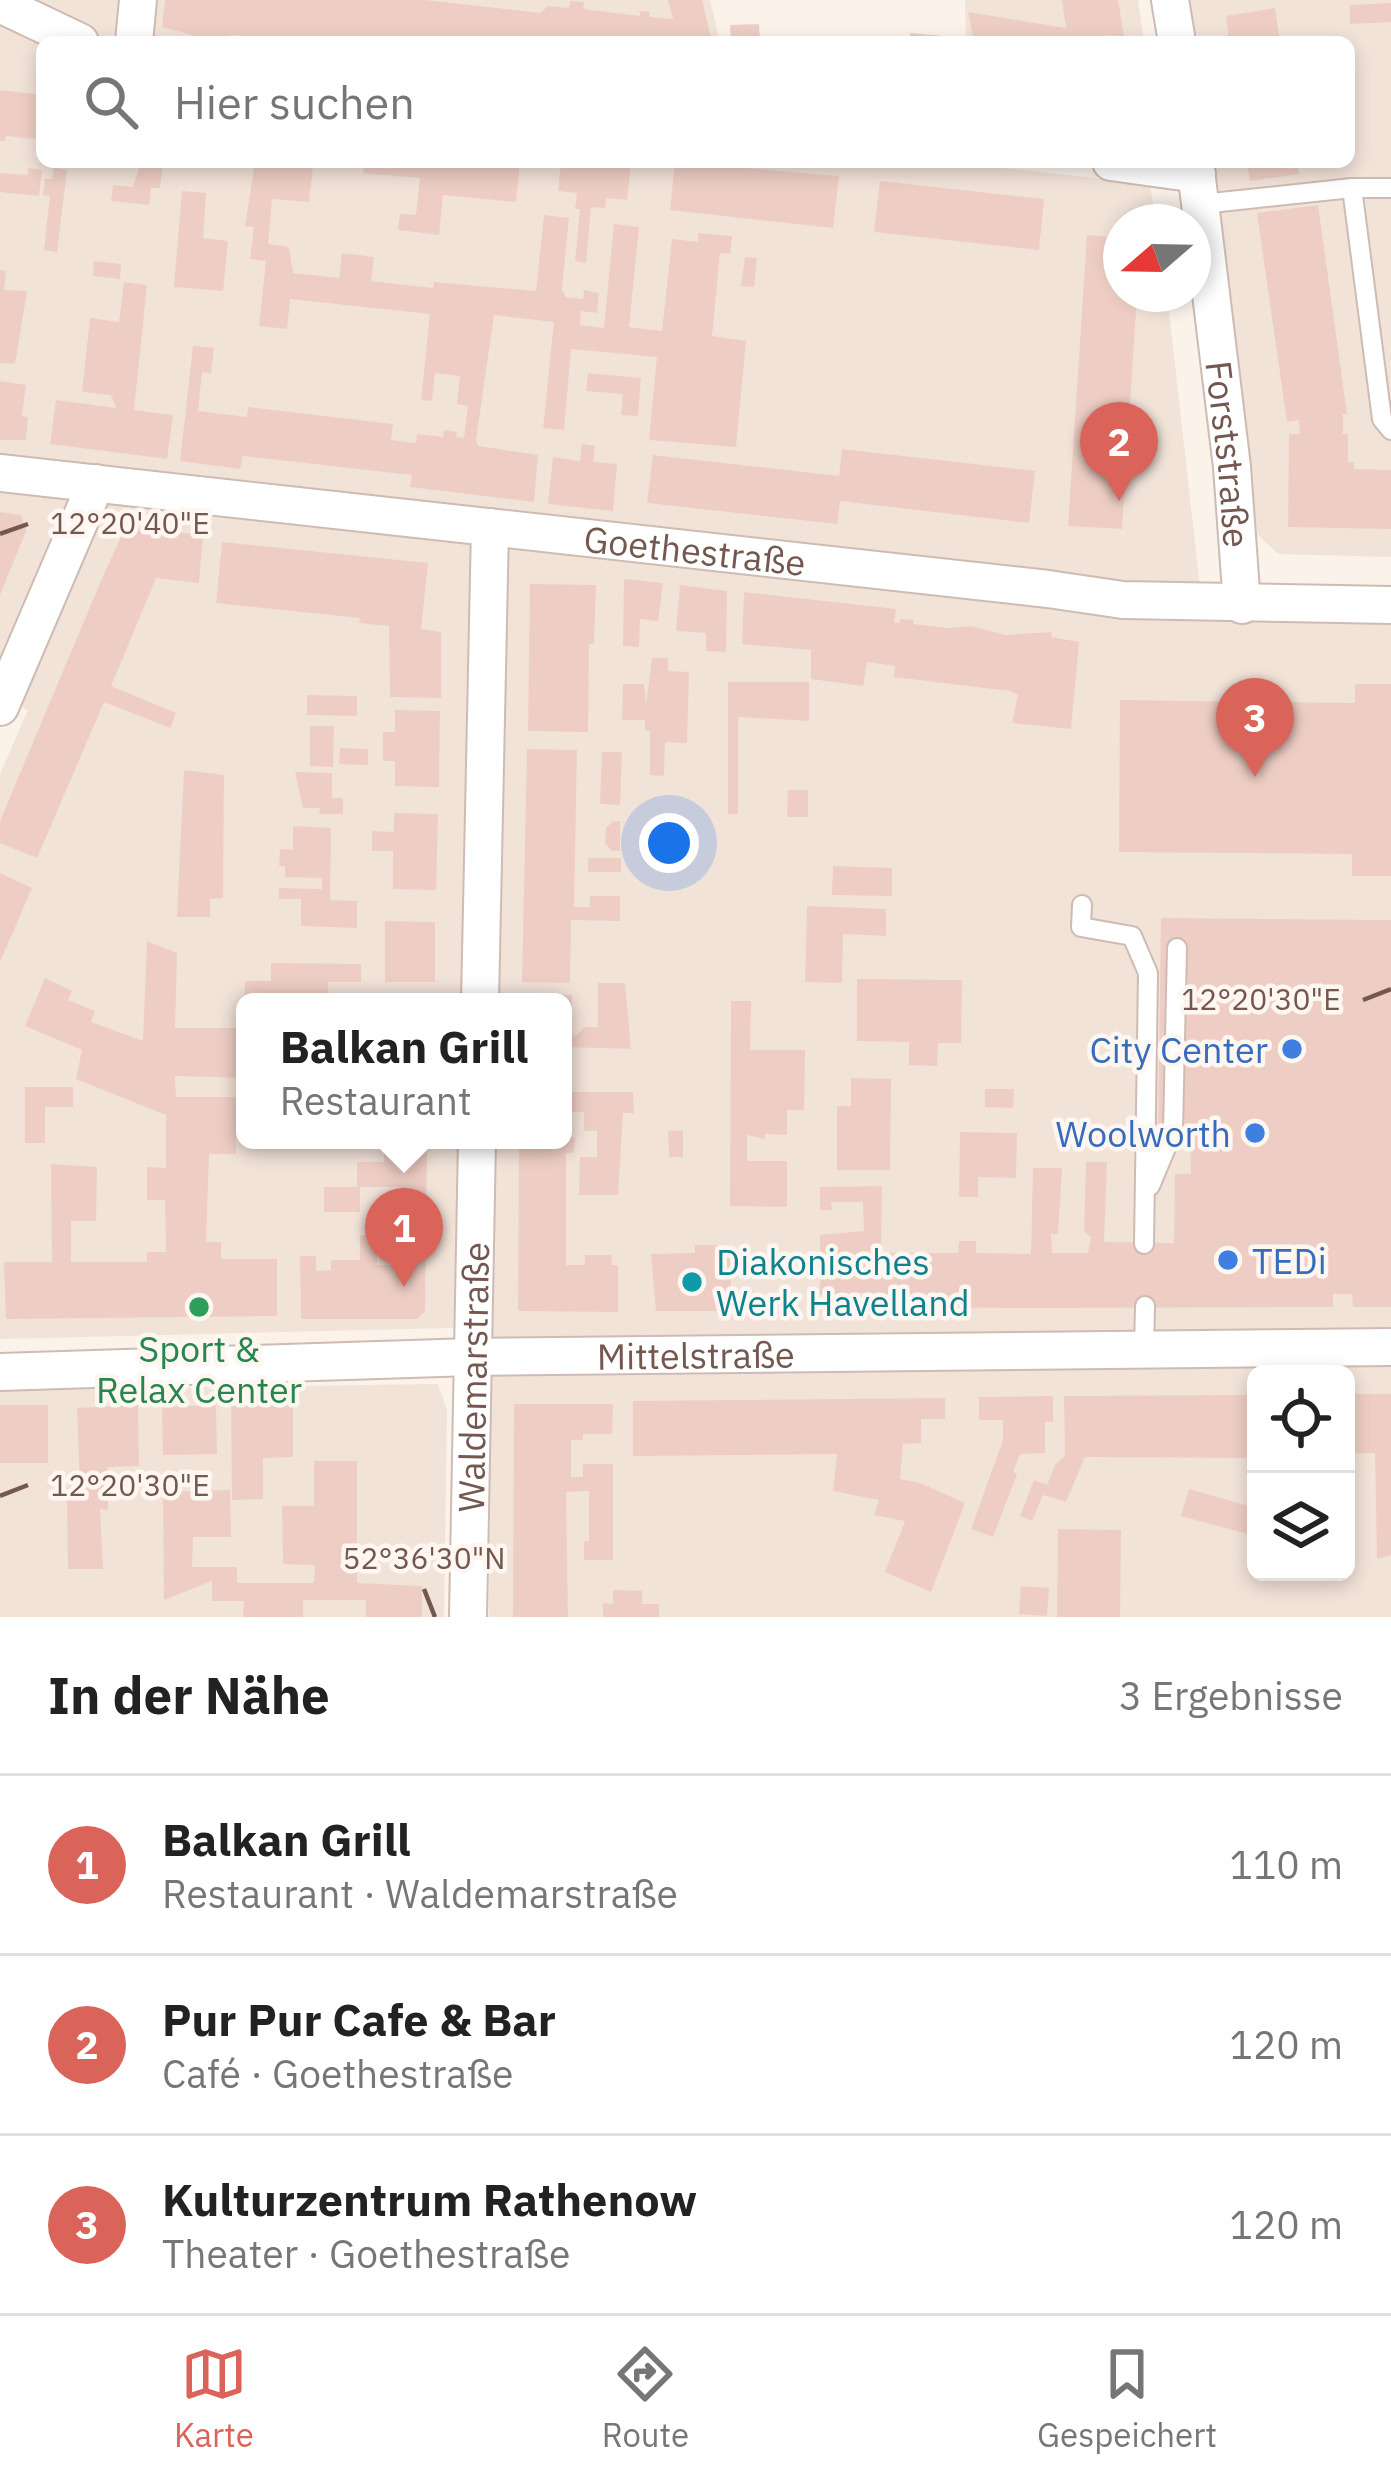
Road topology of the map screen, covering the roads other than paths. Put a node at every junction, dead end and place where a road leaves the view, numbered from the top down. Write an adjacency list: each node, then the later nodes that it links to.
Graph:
1 (138, 0): 5 (street)
2 (1170, 0): 6 (street)
3 (0, 4): 4 (street)
4 (67, 36)
5 (135, 36)
6 (1176, 36)
7 (1141, 168): 8 (street)
8 (1198, 180): 9 (lane); 15 (street, Forststraße)
9 (1352, 188): 10 (lane); 11 (lane)
10 (1391, 188)
11 (1391, 430)
12 (0, 473): 13 (street, Goethestraße)
13 (96, 483): 14 (street, Goethestraße); 17 (street)
14 (490, 526): 15 (street, Goethestraße); 20 (street)
15 (1242, 605): 16 (street, Goethestraße)
16 (1391, 605)
17 (0, 707)
18 (1082, 905): 22 (lane)
19 (1177, 948): 22 (lane)
20 (480, 993)
21 (477, 1149): 27 (street, Waldemarstraße)
22 (1145, 1196): 23 (lane)
23 (1144, 1244)
24 (1144, 1306): 26 (lane)
25 (1391, 1347): 26 (street, Mittelstraße)
26 (1144, 1349): 27 (street, Mittelstraße)
27 (472, 1357): 28 (street, Mittelstraße); 29 (street, Waldemarstraße)
28 (0, 1372)
29 (468, 1617)

